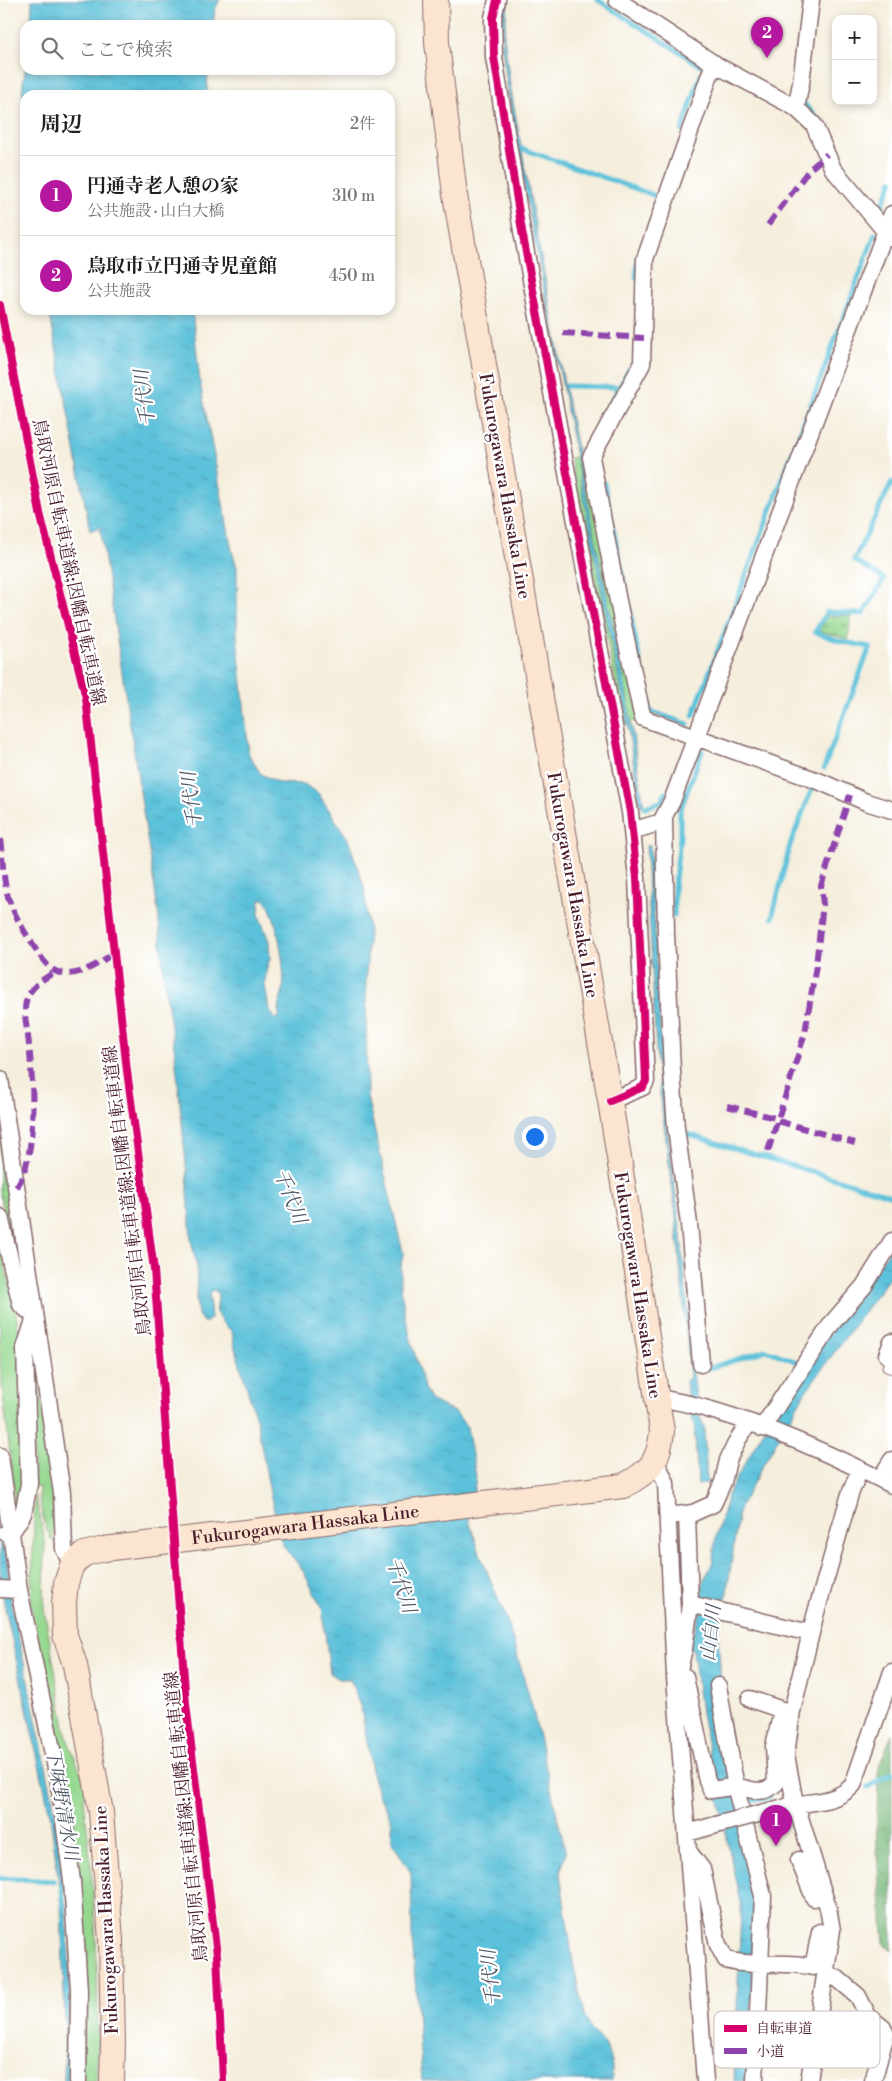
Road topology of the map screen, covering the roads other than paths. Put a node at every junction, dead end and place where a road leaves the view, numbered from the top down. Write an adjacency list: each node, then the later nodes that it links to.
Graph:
1 (436, 0): 14 (main road, Fukurogawara Hassaka Line)
2 (497, 0): 12 (street)
3 (617, 0): 5 (street)
4 (810, 0): 6 (street)
5 (714, 63): 6 (street); 9 (street)
6 (796, 108): 8 (street)
7 (892, 214): 8 (street)
8 (888, 236): 9 (street)
9 (697, 738): 10 (street); 11 (street)
10 (892, 810)
11 (664, 817): 12 (street); 19 (street)
12 (632, 830): 14 (street)
13 (0, 1079): 17 (street)
14 (610, 1101): 21 (main road, Fukurogawara Hassaka Line)
15 (0, 1217): 17 (street)
16 (892, 1241): 22 (street)
17 (35, 1316): 30 (street); 31 (street)
18 (892, 1342): 20 (street)
19 (701, 1364)
20 (890, 1365)
21 (655, 1397): 22 (street); 25 (main road, Fukurogawara Hassaka Line)
22 (758, 1426): 26 (street); 28 (street)
23 (0, 1456): 30 (street)
24 (892, 1460): 27 (street)
25 (652, 1465): 29 (street); 31 (main road, Fukurogawara Hassaka Line)
26 (860, 1469): 27 (street); 35 (street)
27 (886, 1482)
28 (687, 1514): 29 (street); 34 (street)
29 (667, 1516): 37 (street)
30 (6, 1533): 33 (street)
31 (78, 1559): 58 (main road, Fukurogawara Hassaka Line)
32 (0, 1589): 33 (street)
33 (19, 1590): 57 (street)
34 (694, 1605): 35 (street); 37 (street)
35 (810, 1633): 40 (street)
36 (892, 1672): 42 (street)
37 (674, 1676): 39 (street); 43 (street)
38 (750, 1700): 40 (street)
39 (692, 1703): 41 (street); 41 (street)
40 (787, 1712): 41 (street); 42 (street)
41 (736, 1787): 47 (street)
42 (789, 1806): 43 (street, bridge); 46 (street)
43 (688, 1833): 44 (street)
44 (689, 1852): 47 (street); 59 (street)
45 (799, 1860): 46 (street)
46 (823, 1907): 47 (street); 48 (street)
47 (759, 1964): 49 (street)
48 (826, 1973): 50 (street); 51 (street)
49 (757, 2011)
50 (820, 2011)
51 (866, 2011)
52 (880, 2026): 53 (street)
53 (880, 2056)
54 (755, 2068): 60 (street)
55 (811, 2068): 61 (street)
56 (877, 2068): 62 (street)
57 (78, 2081)
58 (112, 2081)
59 (705, 2081)
60 (755, 2081)
61 (809, 2081)
62 (873, 2081)

